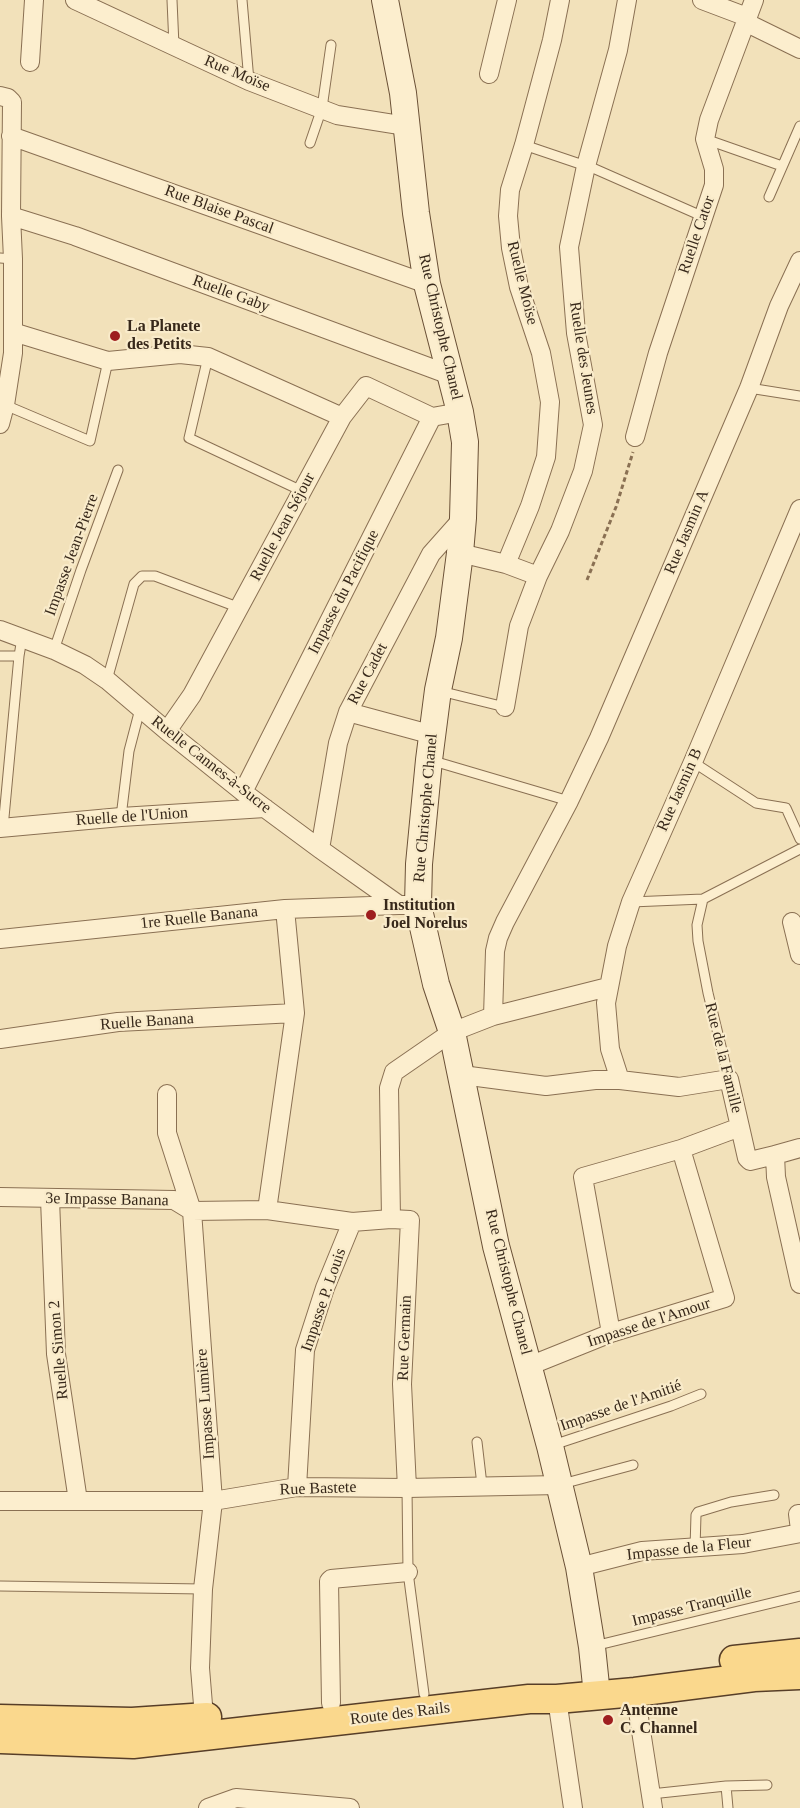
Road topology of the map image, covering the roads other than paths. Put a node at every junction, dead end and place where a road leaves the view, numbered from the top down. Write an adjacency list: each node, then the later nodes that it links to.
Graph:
1 (34, 0): 15 (street)
2 (75, 0): 10 (street, Rue Moïse)
3 (172, 0): 13 (lane)
4 (242, 0): 17 (lane)
5 (385, 0): 20 (street, Rue Christophe Chanel)
6 (507, 0): 16 (street)
7 (560, 0): 25 (street, Ruelle Moïse)
8 (627, 0): 26 (street, Ruelle des Jeunes)
9 (702, 0): 11 (street)
10 (104, 6): 13 (street, Rue Moïse)
11 (749, 13): 14 (street); 23 (street)
12 (331, 45): 19 (lane)
13 (174, 46): 17 (street, Rue Moïse)
14 (800, 48)
15 (30, 62)
16 (489, 74)
17 (249, 81): 19 (street, Rue Moïse)
18 (5, 98): 22 (street)
19 (322, 108): 20 (street, Rue Moïse); 24 (lane)
20 (406, 126): 33 (street, Rue Christophe Chanel)
21 (800, 126): 27 (lane)
22 (11, 136): 29 (street); 33 (street, Rue Blaise Pascal)
23 (705, 139): 27 (lane); 30 (street, Ruelle Cator)
24 (310, 143)
25 (524, 145): 26 (lane); 52 (street, Ruelle Moïse)
26 (586, 166): 30 (lane); 53 (street, Ruelle des Jeunes)
27 (782, 166): 28 (lane)
28 (769, 197)
29 (10, 216): 31 (street); 38 (street, Ruelle Gaby)
30 (704, 217): 46 (street, Ruelle Cator)
31 (6, 259): 34 (street)
32 (800, 261): 39 (street, Rue Jasmin A)
33 (427, 284): 38 (street, Rue Christophe Chanel)
34 (13, 332): 35 (street); 37 (street)
35 (7, 352): 41 (street)
36 (208, 357): 37 (street); 43 (street); 48 (lane)
37 (108, 361): 41 (lane)
38 (450, 375): 42 (street, Rue Christophe Chanel)
39 (749, 388): 40 (lane); 68 (street, Rue Jasmin A)
40 (800, 396)
41 (5, 405): 45 (street)
42 (460, 412): 44 (street); 50 (street, Rue Christophe Chanel)
43 (342, 417): 44 (street, Ruelle Jean Séjour); 48 (street, Ruelle Jean Séjour)
44 (432, 417): 67 (street, Impasse du Pacifique)
45 (0, 424)
46 (635, 437)
47 (118, 470): 57 (lane, Impasse Jean-Pierre)
48 (302, 491): 54 (street, Ruelle Jean Séjour)
49 (798, 517): 66 (street, Rue Jasmin B)
50 (463, 518): 51 (street, Rue Christophe Chanel); 63 (street, Rue Cadet)
51 (460, 554): 52 (street); 60 (street, Rue Christophe Chanel)
52 (506, 564): 53 (street)
53 (538, 576): 61 (street, Ruelle des Jeunes)
54 (240, 608): 59 (lane); 64 (street, Ruelle Jean Séjour)
55 (0, 630): 56 (street, Ruelle Cannes-à-Sucre)
56 (20, 647): 57 (street, Ruelle Cannes-à-Sucre); 58 (lane); 71 (lane)
57 (54, 650): 59 (street, Ruelle Cannes-à-Sucre)
58 (0, 656)
59 (107, 680): 62 (street, Ruelle Cannes-à-Sucre)
60 (438, 690): 61 (lane); 65 (street, Rue Christophe Chanel)
61 (505, 707)
62 (140, 709): 64 (street, Ruelle Cannes-à-Sucre); 70 (lane)
63 (348, 712): 65 (street); 73 (street, Rue Cadet)
64 (167, 731): 67 (street, Ruelle Cannes-à-Sucre)
65 (431, 747): 68 (lane); 77 (street, Rue Christophe Chanel)
66 (693, 762): 72 (lane); 76 (street, Rue Jasmin B)
67 (243, 792): 69 (street, Ruelle Cannes-à-Sucre)
68 (569, 801): 84 (street, Rue Jasmin A)
69 (265, 808): 70 (street, Ruelle de l'Union); 73 (street, Ruelle Cannes-à-Sucre)
70 (121, 817): 71 (street, Ruelle de l'Union)
71 (2, 828)
72 (800, 839)
73 (320, 849): 77 (street, Ruelle Cannes-à-Sucre)
74 (800, 849): 75 (lane)
75 (703, 899): 76 (lane); 88 (lane, Rue de la Famille)
76 (631, 902): 82 (street, Rue Jasmin B)
77 (409, 905): 78 (street, 1re Ruelle Banana); 85 (street, Rue Christophe Chanel)
78 (285, 909): 80 (street, 1re Ruelle Banana); 83 (street)
79 (792, 922): 81 (street)
80 (0, 939)
81 (800, 955)
82 (608, 987): 84 (street); 89 (street, Rue Jasmin B)
83 (295, 1013): 86 (street, Ruelle Banana); 97 (street)
84 (493, 1016): 85 (street)
85 (452, 1032): 87 (street, Rue Christophe Chanel); 99 (street)
86 (0, 1039)
87 (462, 1075): 89 (street); 103 (street, Rue Christophe Chanel)
88 (729, 1079): 89 (street); 91 (street, Rue de la Famille)
89 (620, 1080)
90 (167, 1094): 98 (street, Impasse Lumière)
91 (740, 1127): 93 (street, Rue de la Famille); 94 (street)
92 (800, 1148): 94 (street)
93 (681, 1149): 102 (street, Rue de la Famille); 102 (street, Impasse de l'Amour)
94 (775, 1155): 101 (street)
95 (0, 1197): 96 (street, 3e Impasse Banana)
96 (50, 1199): 98 (street, 3e Impasse Banana); 114 (street, Ruelle Simon 2)
97 (267, 1210): 98 (street, 3e Impasse Banana); 100 (street, 3e Impasse Banana)
98 (192, 1211): 115 (street, Impasse Lumière)
99 (391, 1220): 100 (street, 3e Impasse Banana); 111 (street, Rue Germain)
100 (352, 1222): 110 (street, Impasse P. Louis)
101 (800, 1284)
102 (611, 1333): 103 (street, Impasse de l'Amour)
103 (529, 1366): 106 (street, Rue Christophe Chanel)
104 (701, 1394): 106 (lane, Impasse de l'Amitié)
105 (477, 1442): 108 (lane)
106 (550, 1446): 109 (street, Rue Christophe Chanel)
107 (633, 1464): 109 (lane, Rue Bastete)
108 (482, 1485): 109 (street, Rue Bastete); 111 (street, Rue Bastete)
109 (560, 1485): 119 (street, Rue Christophe Chanel)
110 (297, 1487): 111 (street, Rue Bastete); 115 (street, Rue Bastete)
111 (407, 1488): 120 (lane, Rue Germain)
112 (774, 1495): 118 (lane)
113 (1, 1496): 114 (street, Rue Bastete)
114 (78, 1501): 115 (street, Rue Bastete)
115 (213, 1501): 122 (street, Impasse Lumière)
116 (800, 1514): 117 (street, Impasse de la Fleur)
117 (800, 1532): 118 (street, Impasse de la Fleur)
118 (695, 1548): 119 (street, Impasse de la Fleur)
119 (579, 1567): 124 (street, Rue Christophe Chanel)
120 (408, 1572): 129 (lane, Rue Germain); 131 (street)
121 (0, 1586): 122 (lane)
122 (204, 1589): 132 (street, Impasse Lumière)
123 (800, 1596): 124 (lane, Impasse Tranquille)
124 (592, 1647): 127 (street, Rue Christophe Chanel)
125 (800, 1653): 127 (main road, Route des Rails)
126 (800, 1675): 128 (main road, Route des Rails)
127 (596, 1686): 128 (main road, Route des Rails); 129 (main road, Route des Rails); 130 (main road, Route des Rails)
128 (635, 1692): 137 (street)
129 (424, 1694): 131 (main road, Route des Rails)
130 (557, 1699): 134 (main road, Route des Rails); 140 (street)
131 (331, 1703): 132 (main road, Route des Rails)
132 (204, 1717): 133 (main road, Route des Rails)
133 (0, 1719)
134 (0, 1739)
135 (767, 1785): 136 (lane)
136 (726, 1786): 137 (lane); 141 (lane)
137 (652, 1801)
138 (208, 1808): 139 (street)
139 (348, 1808)
140 (573, 1808)
141 (728, 1808)

